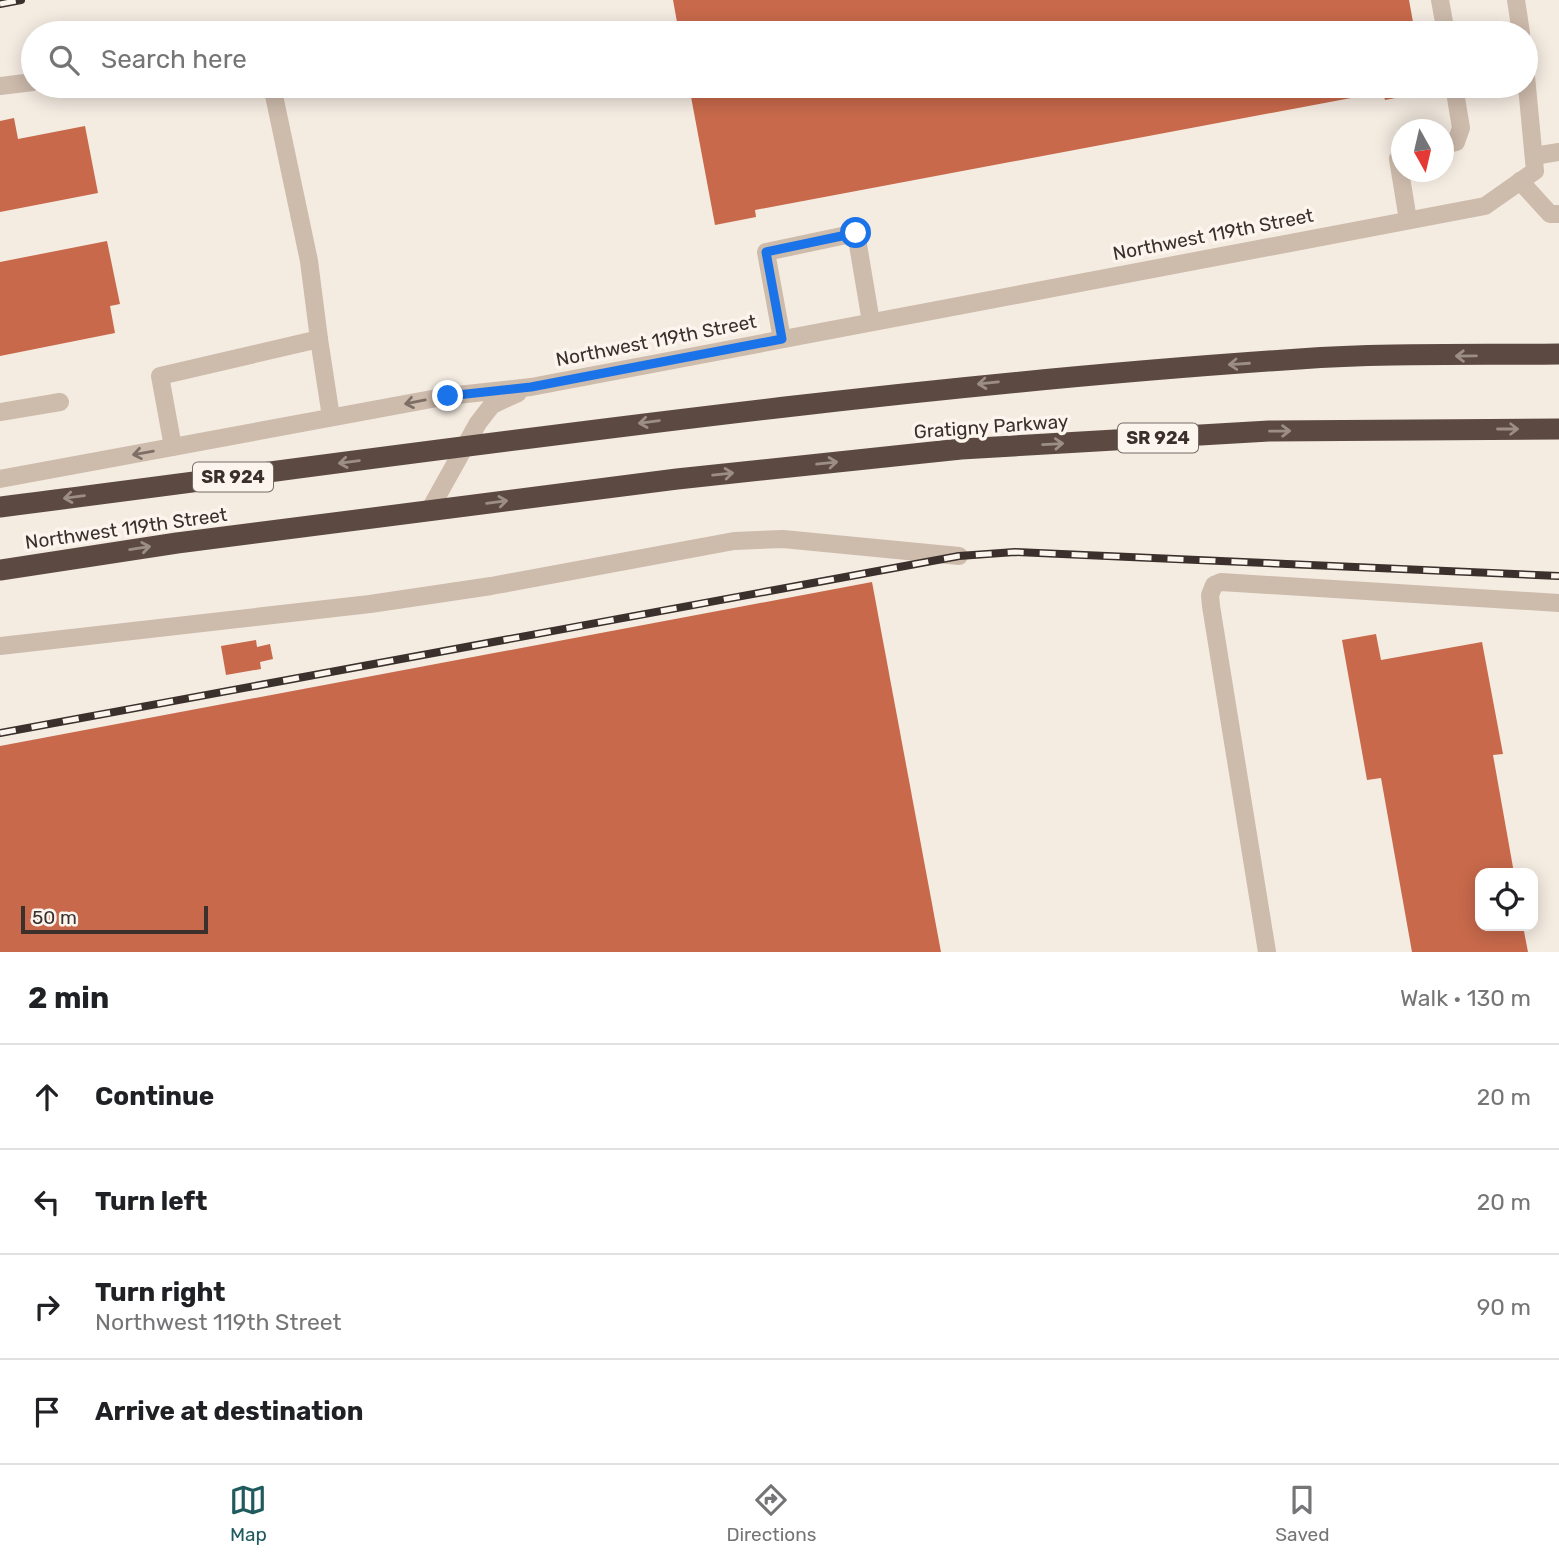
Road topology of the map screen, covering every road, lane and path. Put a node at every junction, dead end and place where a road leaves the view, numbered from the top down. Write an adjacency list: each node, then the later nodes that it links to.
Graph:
1 (1440, 0): 3 (street)
2 (1516, 0): 4 (street)
3 (1444, 21)
4 (1519, 21)
5 (21, 83): 6 (street)
6 (0, 86)
7 (275, 98): 18 (street)
8 (1456, 98): 10 (street)
9 (1528, 98): 12 (street)
10 (1454, 142)
11 (1559, 152): 12 (street)
12 (1534, 156): 13 (street)
13 (1520, 181): 15 (street); 16 (street, Northwest 119th Street)
14 (1402, 182): 16 (street)
15 (1559, 214)
16 (1408, 220): 17 (street, Northwest 119th Street)
17 (871, 322): 19 (street, Northwest 119th Street); 19 (street)
18 (318, 339): 24 (street); 27 (street)
19 (782, 339): 21 (street, Northwest 119th Street)
20 (1559, 354): 26 (highway, Gratigny Parkway / SR 924, one-way to 26)
21 (531, 387): 24 (street, Northwest 119th Street, one-way to 24); 26 (street)
22 (60, 402): 23 (street)
23 (0, 412)
24 (331, 417): 27 (street, Northwest 119th Street)
25 (1559, 429): 30 (highway, Gratigny Parkway / SR 924, one-way to 25)
26 (465, 446): 29 (highway, Northwest 119th Street / SR 924, one-way to 29); 30 (street)
27 (173, 447): 28 (street, Northwest 119th Street, one-way to 28)
28 (0, 479)
29 (0, 507)
30 (429, 511): 32 (highway, Northwest 119th Street / SR 924, one-way to 30)
31 (959, 556): 34 (street)
32 (0, 570)
33 (1559, 603): 35 (street)
34 (0, 646)
35 (1267, 952)

